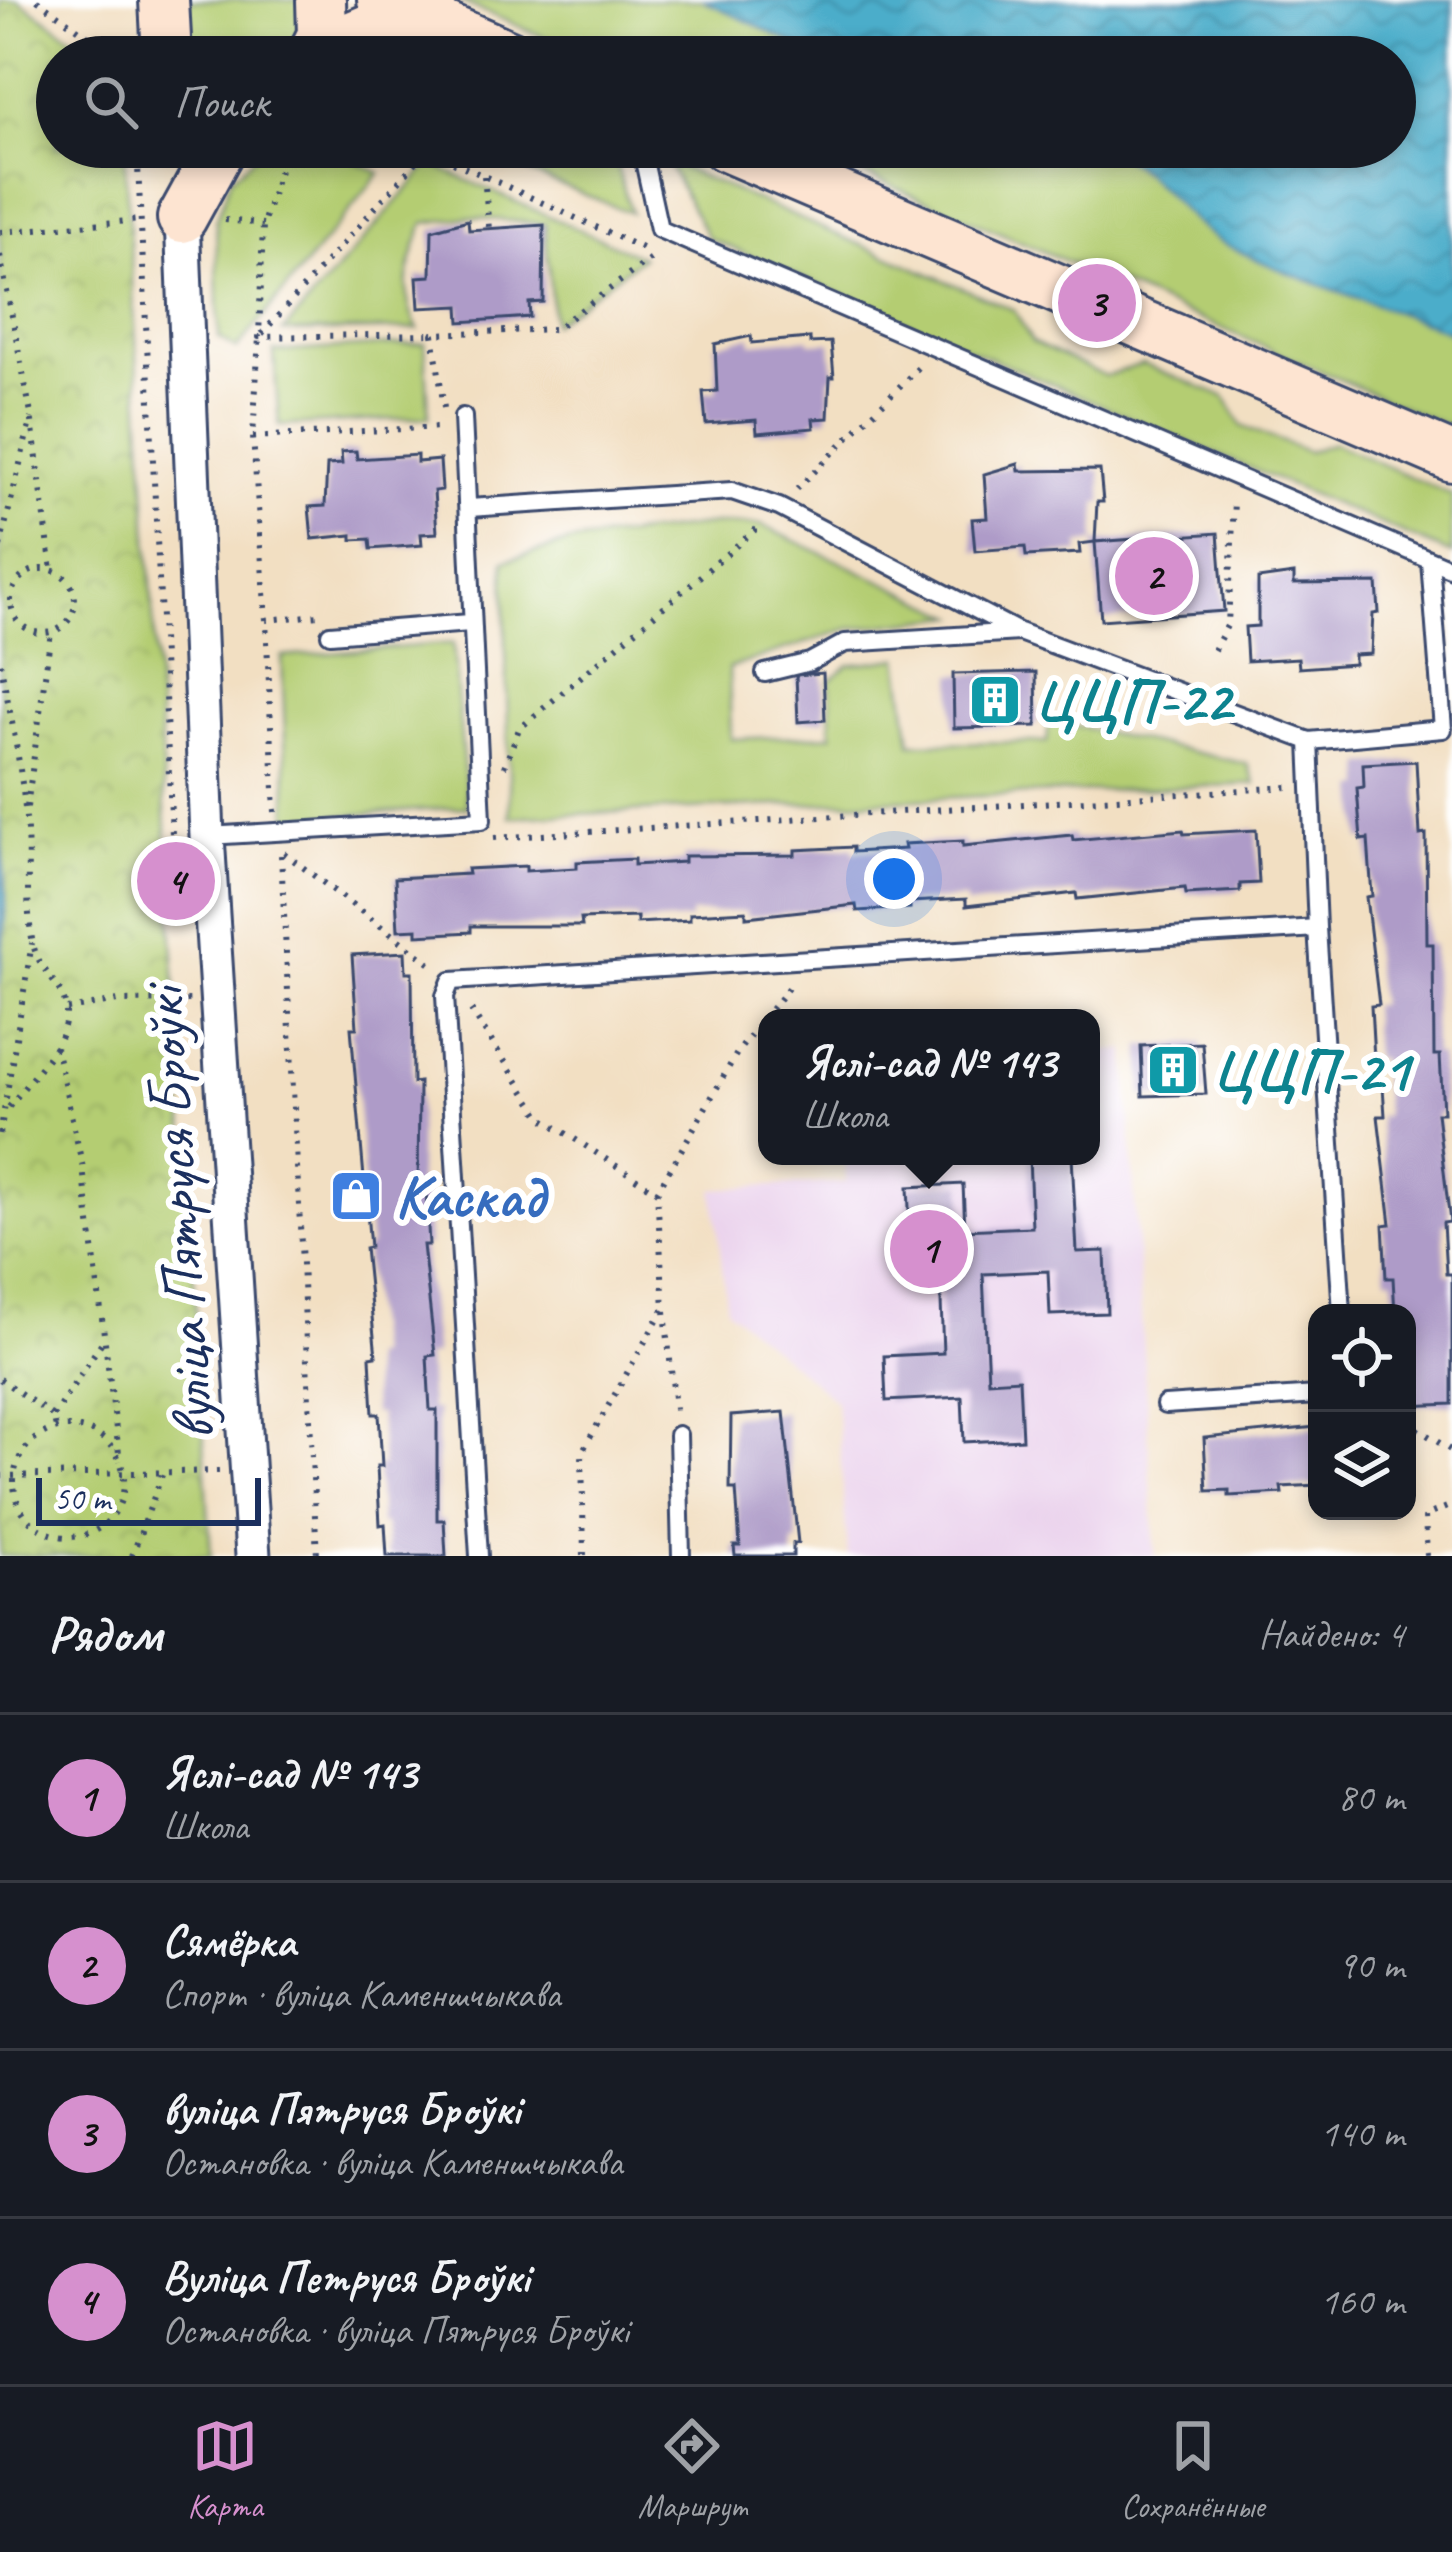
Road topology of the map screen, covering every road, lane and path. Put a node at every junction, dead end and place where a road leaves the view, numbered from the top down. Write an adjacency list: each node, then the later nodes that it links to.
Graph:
1 (37, 0): 5 (path)
2 (164, 0): 6 (street)
3 (321, 0): 7 (street)
4 (401, 8): 8 (street); 9 (street)
5 (88, 36)
6 (166, 36)
7 (321, 36)
8 (351, 36)
9 (466, 36)
10 (149, 168): 19 (path)
11 (175, 168): 19 (street)
12 (208, 168): 19 (street)
13 (280, 168): 20 (path)
14 (407, 168): 27 (path)
15 (467, 168): 18 (path)
16 (645, 168): 38 (lane)
17 (775, 168): 33 (street)
18 (484, 176): 21 (path); 23 (path)
19 (176, 218): 20 (path); 22 (path); 57 (street, вуліца Пятруся Броўкі); 57 (path)
20 (263, 224): 27 (path)
21 (489, 229)
22 (0, 232)
23 (655, 254): 25 (path); 26 (path)
24 (0, 255): 29 (path)
25 (676, 262)
26 (433, 334): 27 (path); 30 (path)
27 (259, 337): 31 (path)
28 (909, 349): 35 (path)
29 (32, 414): 37 (path); 40 (path)
30 (454, 422): 31 (path); 32 (path); 36 (lane)
31 (253, 437): 44 (path)
32 (447, 448)
33 (1452, 457)
34 (1234, 501): 49 (path)
35 (779, 507): 36 (lane); 47 (lane); 56 (path)
36 (470, 508): 45 (lane)
37 (0, 547)
38 (1430, 561): 39 (lane); 52 (lane)
39 (1452, 569)
40 (52, 570): 41 (path); 46 (path)
41 (11, 599): 42 (path); 46 (path)
42 (0, 600)
43 (332, 614): 44 (path)
44 (266, 620): 55 (path)
45 (470, 623): 48 (lane); 56 (lane)
46 (51, 632): 54 (path)
47 (1019, 632): 51 (lane); 52 (lane)
48 (330, 634)
49 (1214, 650)
50 (0, 662): 54 (path)
51 (766, 673)
52 (1309, 741): 53 (lane)
53 (1309, 786): 58 (path); 61 (lane)
54 (26, 818): 62 (path)
55 (276, 818)
56 (482, 820): 57 (lane)
57 (190, 837): 91 (street, вуліца Пятруся Броўкі)
58 (472, 839)
59 (305, 850): 60 (path)
60 (281, 851): 64 (path); 92 (path)
61 (1318, 928): 63 (lane); 73 (lane)
62 (32, 943): 66 (path); 70 (path)
63 (812, 958): 64 (lane); 67 (path)
64 (451, 981): 72 (path); 93 (lane)
65 (175, 1000): 66 (path)
66 (67, 1009): 69 (path)
67 (772, 1009)
68 (758, 1027): 72 (path)
69 (56, 1048): 70 (path); 75 (path)
70 (6, 1110): 71 (path)
71 (0, 1134)
72 (657, 1192): 74 (path)
73 (1341, 1304)
74 (664, 1308): 82 (path); 94 (path)
75 (104, 1338): 79 (path); 84 (path)
76 (0, 1379): 79 (path)
77 (1308, 1396): 78 (lane)
78 (1165, 1405)
79 (53, 1416): 80 (path)
80 (56, 1428): 84 (path); 85 (path)
81 (1416, 1428): 83 (path)
82 (678, 1435): 95 (lane)
83 (1452, 1451)
84 (122, 1466): 85 (path); 85 (path); 87 (path)
85 (14, 1472): 88 (path)
86 (181, 1473): 87 (path)
87 (162, 1474): 90 (path)
88 (0, 1476)
89 (1452, 1505): 96 (path)
90 (132, 1556)
91 (253, 1556)
92 (317, 1556)
93 (479, 1556)
94 (584, 1556)
95 (681, 1556)
96 (1427, 1556)

